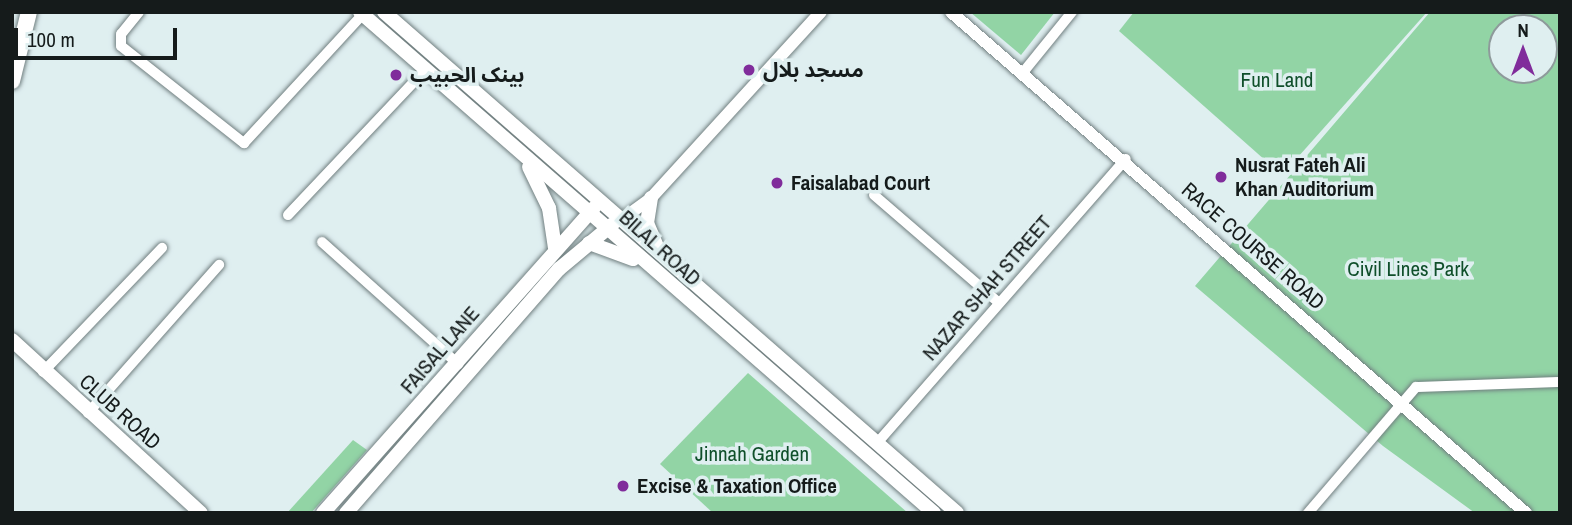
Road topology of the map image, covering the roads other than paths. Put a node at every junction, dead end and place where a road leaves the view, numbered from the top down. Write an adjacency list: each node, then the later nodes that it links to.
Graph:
1 (29, 12): 10 (main road)
2 (139, 12): 7 (street)
3 (384, 12): 15 (main road, BILAL ROAD)
4 (821, 12): 14 (street)
5 (951, 12): 9 (street, RACE COURSE ROAD)
6 (1072, 12): 9 (street)
7 (361, 13): 8 (main road, BILAL ROAD)
8 (426, 69): 11 (main road, BILAL ROAD); 17 (street)
9 (1025, 71): 12 (street, RACE COURSE ROAD)
10 (12, 81)
11 (525, 158): 16 (main road, BILAL ROAD); 23 (main road)
12 (1126, 159): 27 (street, NAZAR SHAH STREET); 32 (street, RACE COURSE ROAD)
13 (874, 195): 27 (street)
14 (651, 198): 18 (street); 24 (main road)
15 (602, 201): 16 (main road, FAISAL LANE); 18 (main road, BILAL ROAD)
16 (589, 214): 19 (main road, BILAL ROAD); 23 (main road, FAISAL LANE)
17 (288, 215)
18 (621, 220): 19 (main road, FAISAL LANE); 24 (main road, BILAL ROAD)
19 (606, 228): 21 (main road, FAISAL LANE); 26 (main road, BILAL ROAD)
20 (322, 242): 29 (street)
21 (589, 243): 26 (main road); 37 (main road, FAISAL LANE)
22 (162, 248): 30 (street)
23 (555, 248): 29 (main road, FAISAL LANE)
24 (663, 258): 34 (main road, BILAL ROAD)
25 (219, 265): 33 (street)
26 (649, 269): 38 (main road, BILAL ROAD)
27 (999, 303): 34 (street, NAZAR SHAH STREET)
28 (12, 340): 30 (main road, CLUB ROAD)
29 (458, 364): 36 (main road, FAISAL LANE)
30 (43, 372): 33 (main road, CLUB ROAD)
31 (1560, 382): 32 (street)
32 (1402, 403): 40 (street); 41 (street, RACE COURSE ROAD)
33 (89, 413): 35 (main road, CLUB ROAD)
34 (878, 442): 39 (main road, BILAL ROAD)
35 (201, 513)
36 (323, 513)
37 (346, 513)
38 (934, 513)
39 (957, 513)
40 (1308, 513)
41 (1526, 513)

